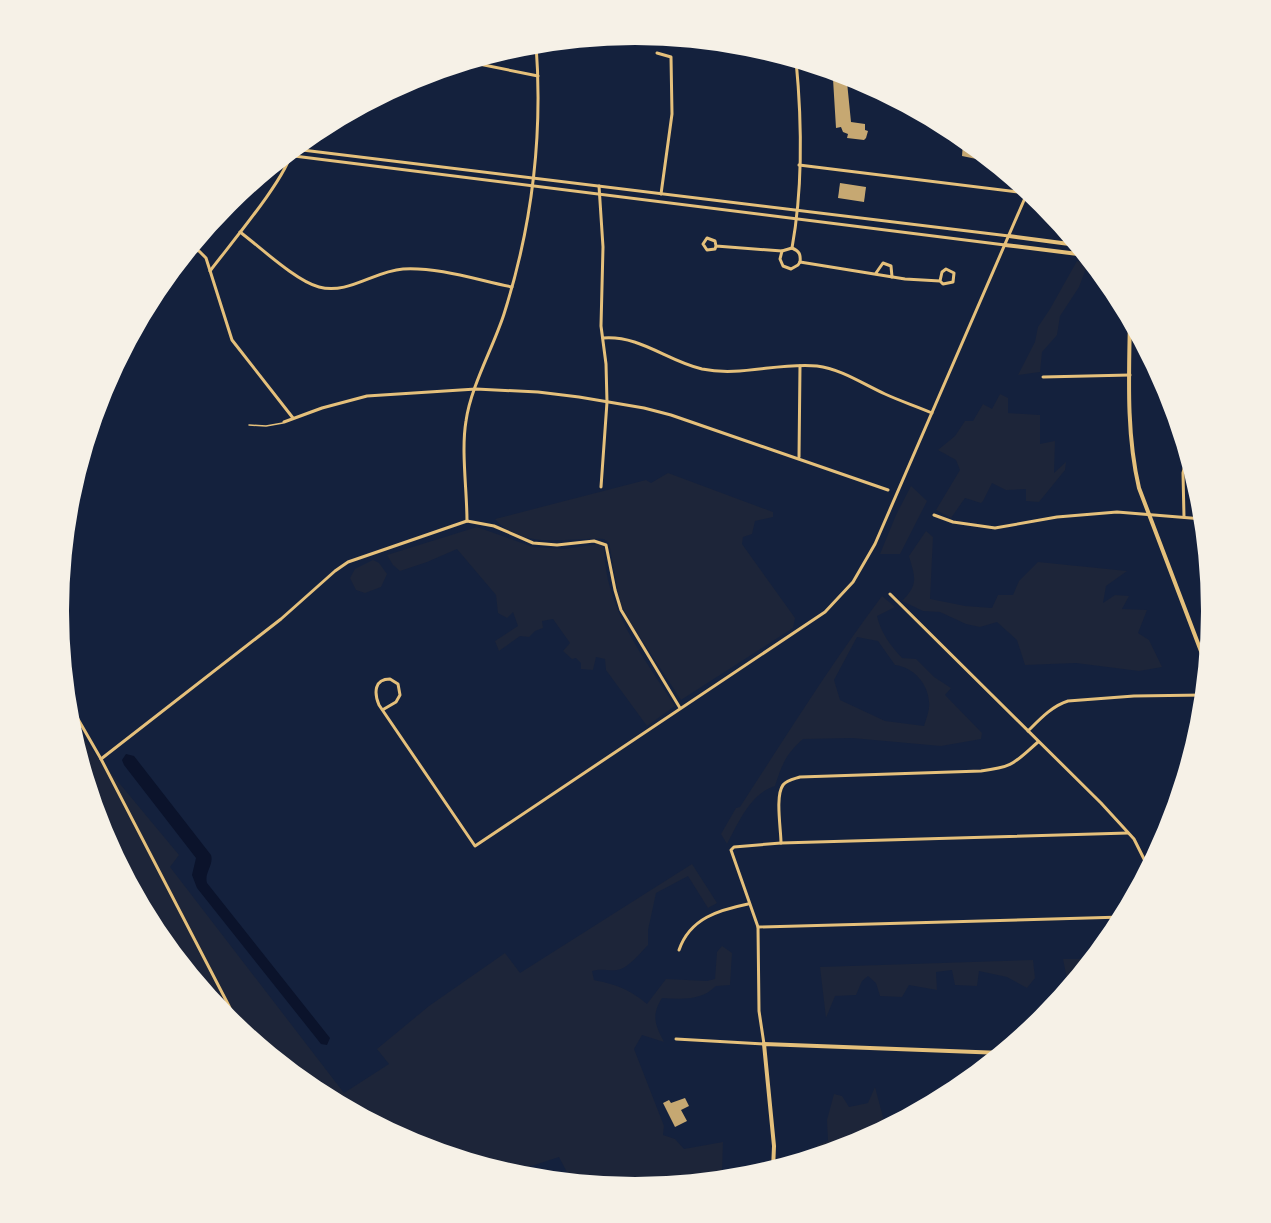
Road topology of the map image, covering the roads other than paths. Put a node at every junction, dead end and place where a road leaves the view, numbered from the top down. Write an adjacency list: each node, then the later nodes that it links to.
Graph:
1 (657, 53): 15 (street)
2 (537, 54): 5 (street)
3 (485, 65): 5 (street)
4 (796, 68): 8 (street)
5 (538, 76): 10 (street)
6 (307, 151): 10 (street)
7 (300, 155): 11 (street)
8 (800, 165): 13 (street); 17 (street)
9 (286, 166): 19 (street)
10 (534, 178): 11 (street); 12 (street)
11 (533, 186): 14 (street); 33 (street)
12 (599, 186): 14 (street); 15 (street)
13 (1014, 190)
14 (598, 194): 18 (street); 35 (street)
15 (662, 194): 17 (street)
16 (1024, 200): 20 (street)
17 (798, 211): 18 (street); 20 (street)
18 (798, 218): 22 (street); 24 (street)
19 (240, 232): 29 (street); 33 (street)
20 (1009, 236): 21 (street); 22 (street)
21 (1065, 243)
22 (1005, 244): 27 (street); 41 (street)
23 (716, 246): 23 (street); 25 (street)
24 (792, 248): 25 (street); 28 (street)
25 (782, 251): 28 (street)
26 (198, 252): 29 (street)
27 (1074, 253)
28 (800, 262): 30 (street)
29 (210, 271): 42 (street)
30 (876, 273): 31 (street); 31 (street)
31 (892, 277): 32 (street)
32 (940, 281): 32 (street)
33 (512, 287): 39 (street)
34 (1130, 335): 37 (street)
35 (603, 338): 36 (street); 40 (street)
36 (800, 366): 41 (street); 45 (street)
37 (1130, 375): 38 (street); 49 (street)
38 (1043, 377)
39 (476, 389): 40 (street); 42 (street); 53 (street)
40 (607, 402): 45 (street); 47 (street)
41 (932, 412): 58 (street)
42 (293, 418): 43 (street)
43 (284, 422): 44 (lane)
44 (249, 425)
45 (799, 458): 48 (street)
46 (1184, 469): 51 (street)
47 (601, 487)
48 (888, 490)
49 (1149, 513): 50 (street); 51 (street); 55 (street)
50 (934, 514)
51 (1184, 516): 52 (street)
52 (1194, 518)
53 (467, 521): 58 (street); 62 (street)
54 (890, 594): 60 (street)
55 (1201, 651)
56 (1195, 696): 60 (street)
57 (384, 709): 57 (street); 58 (street)
58 (681, 709)
59 (80, 723): 62 (street)
60 (1028, 731): 61 (street)
61 (1038, 742): 63 (street); 64 (street)
62 (101, 759): 70 (street)
63 (1128, 833): 64 (street); 65 (street)
64 (782, 843): 66 (street)
65 (1145, 860)
66 (748, 904): 68 (street); 69 (street)
67 (1112, 917): 68 (street)
68 (758, 927): 72 (street)
69 (679, 950)
70 (228, 1005)
71 (676, 1039): 72 (street)
72 (764, 1044): 73 (street); 74 (street)
73 (990, 1053)
74 (773, 1161)

